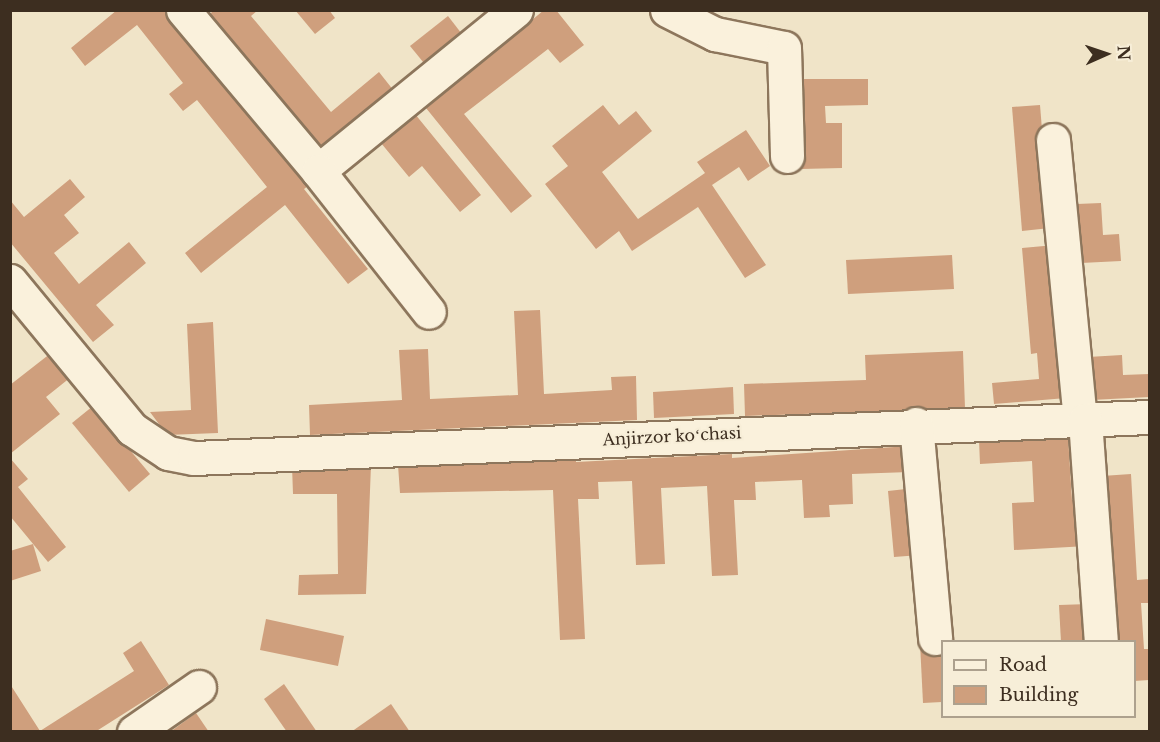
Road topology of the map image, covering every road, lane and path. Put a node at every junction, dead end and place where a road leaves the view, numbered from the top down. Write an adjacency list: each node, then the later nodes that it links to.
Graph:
1 (183, 10): 6 (street)
2 (516, 10): 6 (street)
3 (667, 10): 5 (street)
4 (1053, 140): 10 (street)
5 (787, 156)
6 (318, 171): 8 (street)
7 (10, 281): 11 (street, Anjirzor koʻchasi)
8 (429, 312)
9 (1149, 417): 10 (street, Anjirzor koʻchasi)
10 (1083, 421): 11 (street, Anjirzor koʻchasi); 13 (street)
11 (916, 424): 12 (street)
12 (935, 638)
13 (1101, 640)
14 (199, 687): 15 (street)
15 (134, 732)

